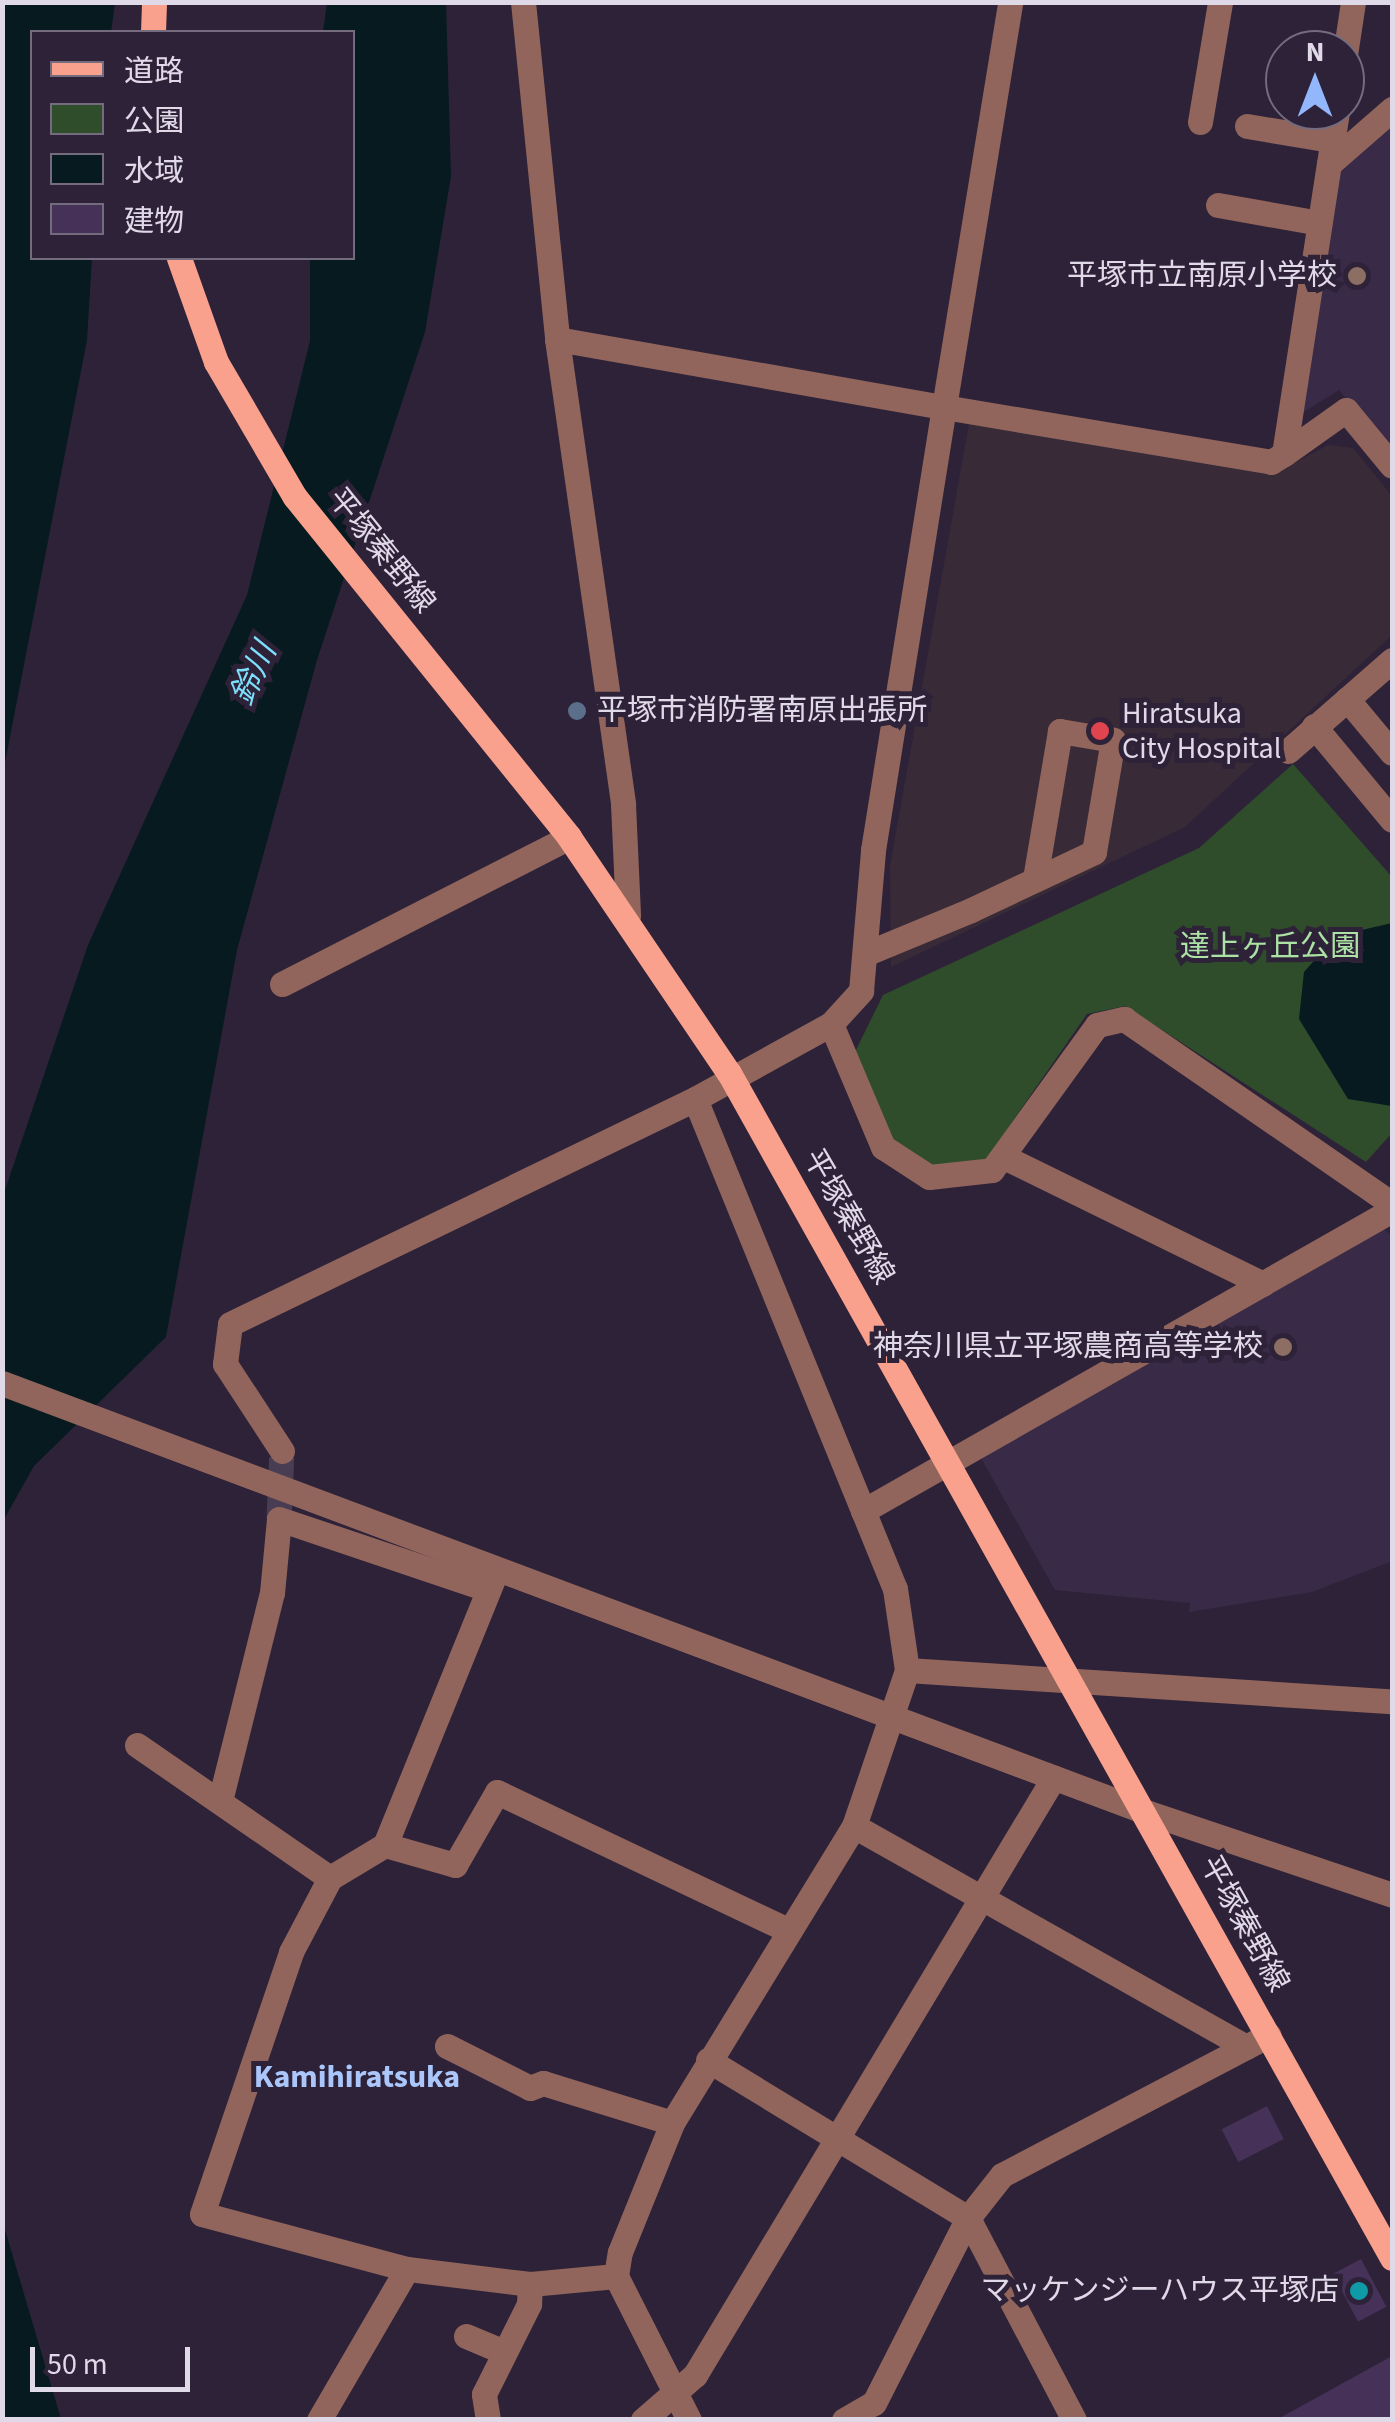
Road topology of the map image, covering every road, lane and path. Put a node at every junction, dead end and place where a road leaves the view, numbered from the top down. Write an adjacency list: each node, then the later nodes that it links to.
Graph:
1 (154, 2): 6 (main road)
2 (523, 2): 16 (street)
3 (1010, 2): 17 (street)
4 (1220, 2): 9 (street)
5 (1353, 2): 7 (street)
6 (152, 30)
7 (1349, 30)
8 (1392, 109): 12 (street)
9 (1200, 122)
10 (1246, 126): 12 (street)
11 (1334, 130): 12 (street)
12 (1330, 152): 14 (street)
13 (1218, 206): 14 (street)
14 (1319, 223): 18 (street)
15 (180, 260): 26 (main road, 平塚秦野線)
16 (558, 338): 17 (street); 28 (street)
17 (944, 407): 18 (street); 29 (street)
18 (1284, 454): 19 (street)
19 (1392, 466)
20 (1392, 660): 21 (street)
21 (1347, 699): 22 (street); 24 (street)
22 (1314, 726): 23 (street); 25 (street)
23 (1288, 752)
24 (1392, 753)
25 (1392, 820)
26 (569, 837): 28 (main road, 平塚秦野線); 30 (street)
27 (1035, 879): 27 (street); 29 (street)
28 (628, 916): 32 (main road, 平塚秦野線)
29 (865, 954): 31 (street)
30 (282, 984)
31 (831, 1024): 32 (street); 34 (street)
32 (729, 1073): 33 (street); 39 (main road, 平塚秦野線)
33 (696, 1100): 38 (street); 40 (street)
34 (1006, 1158): 35 (street); 36 (street)
35 (1392, 1207): 36 (street)
36 (1263, 1284): 39 (street)
37 (2, 1384): 41 (street)
38 (282, 1450)
39 (952, 1464): 40 (street); 43 (main road, 平塚秦野線)
40 (863, 1511): 42 (street)
41 (494, 1579): 45 (street); 48 (street); 51 (street)
42 (907, 1670): 43 (street); 45 (street)
43 (1064, 1676): 44 (street); 49 (main road, 平塚秦野線)
44 (1392, 1700)
45 (896, 1720): 47 (street); 50 (street)
46 (136, 1745): 48 (street)
47 (1054, 1777): 49 (street); 54 (street)
48 (221, 1797): 52 (street)
49 (1146, 1812): 53 (street); 56 (main road, 平塚秦野線)
50 (854, 1826): 54 (street); 55 (street)
51 (385, 1845): 52 (street); 55 (street)
52 (330, 1878): 63 (street)
53 (1392, 1895)
54 (985, 1898): 56 (street); 60 (street)
55 (784, 1928): 58 (street)
56 (1257, 2041): 61 (street); 62 (main road, 平塚秦野線)
57 (448, 2046): 59 (street)
58 (708, 2060): 59 (street); 60 (street)
59 (672, 2123): 64 (street)
60 (836, 2137): 61 (street); 68 (street)
61 (968, 2218): 69 (street); 75 (street)
62 (1392, 2258)
63 (407, 2268): 65 (street); 70 (street)
64 (616, 2276): 65 (street); 68 (street)
65 (530, 2284): 67 (street)
66 (466, 2336): 67 (street)
67 (504, 2352): 71 (street)
68 (676, 2394): 72 (street); 73 (street)
69 (878, 2411): 74 (street)
70 (319, 2420)
71 (488, 2420)
72 (643, 2420)
73 (689, 2420)
74 (844, 2420)
75 (1074, 2420)

